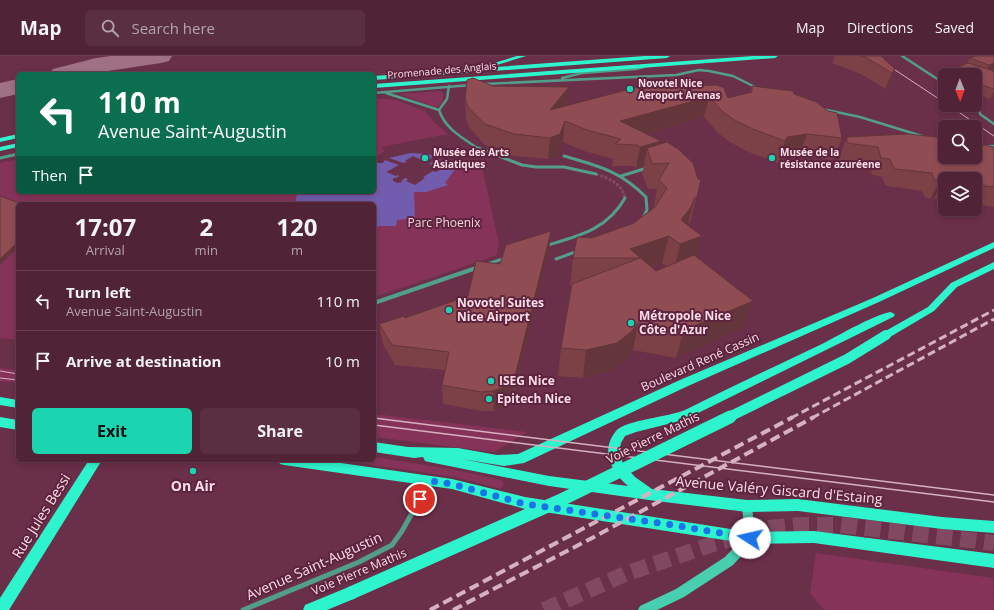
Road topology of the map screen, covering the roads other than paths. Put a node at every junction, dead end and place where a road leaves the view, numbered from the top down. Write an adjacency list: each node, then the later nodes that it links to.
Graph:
1 (523, 56): 6 (main road)
2 (667, 56): 7 (main road)
3 (775, 56): 5 (main road, Promenade des Anglais)
4 (902, 56): 8 (street)
5 (650, 65): 9 (street); 10 (main road, Promenade des Anglais)
6 (376, 78)
7 (376, 78)
8 (938, 79)
9 (556, 80): 11 (street); 13 (street)
10 (376, 86)
11 (448, 86): 12 (street); 16 (street)
12 (384, 92): 14 (street); 16 (street)
13 (764, 92)
14 (376, 93)
15 (817, 108): 20 (street)
16 (439, 110): 30 (street)
17 (980, 112): 18 (street)
18 (994, 124)
19 (16, 136): 21 (main road)
20 (928, 138)
21 (0, 140)
22 (16, 146): 25 (main road)
23 (994, 146): 24 (street)
24 (982, 147)
25 (0, 150)
26 (16, 154): 28 (street)
27 (564, 156): 31 (street)
28 (0, 158)
29 (654, 166): 31 (street)
30 (596, 174)
31 (621, 176): 33 (street)
32 (625, 198): 35 (street)
33 (639, 226)
34 (994, 245): 47 (main road, Boulevard René Cassin)
35 (542, 246)
36 (581, 251): 38 (street)
37 (508, 257): 40 (street)
38 (556, 259)
39 (994, 265): 58 (main road, Voie Pierre Mathis, bridge)
40 (376, 302)
41 (890, 315): 51 (main road)
42 (0, 401): 43 (main road)
43 (16, 404)
44 (0, 422): 45 (main road)
45 (16, 425)
46 (376, 447): 47 (main road, Boulevard René Cassin)
47 (408, 452): 51 (main road, Boulevard René Cassin)
48 (95, 462): 56 (main road, Rue Jules Bessi)
49 (298, 462): 50 (main road)
50 (430, 481): 54 (main road); 57 (street, Avenue Saint-Augustin)
51 (656, 495): 52 (main road, Avenue Valéry Giscard d'Estaing)
52 (747, 506): 53 (main road, Avenue Valéry Giscard d'Estaing); 54 (main road)
53 (994, 527)
54 (750, 538): 55 (main road); 59 (main road)
55 (994, 561)
56 (1, 610)
57 (244, 610)
58 (310, 610)
59 (644, 610)

